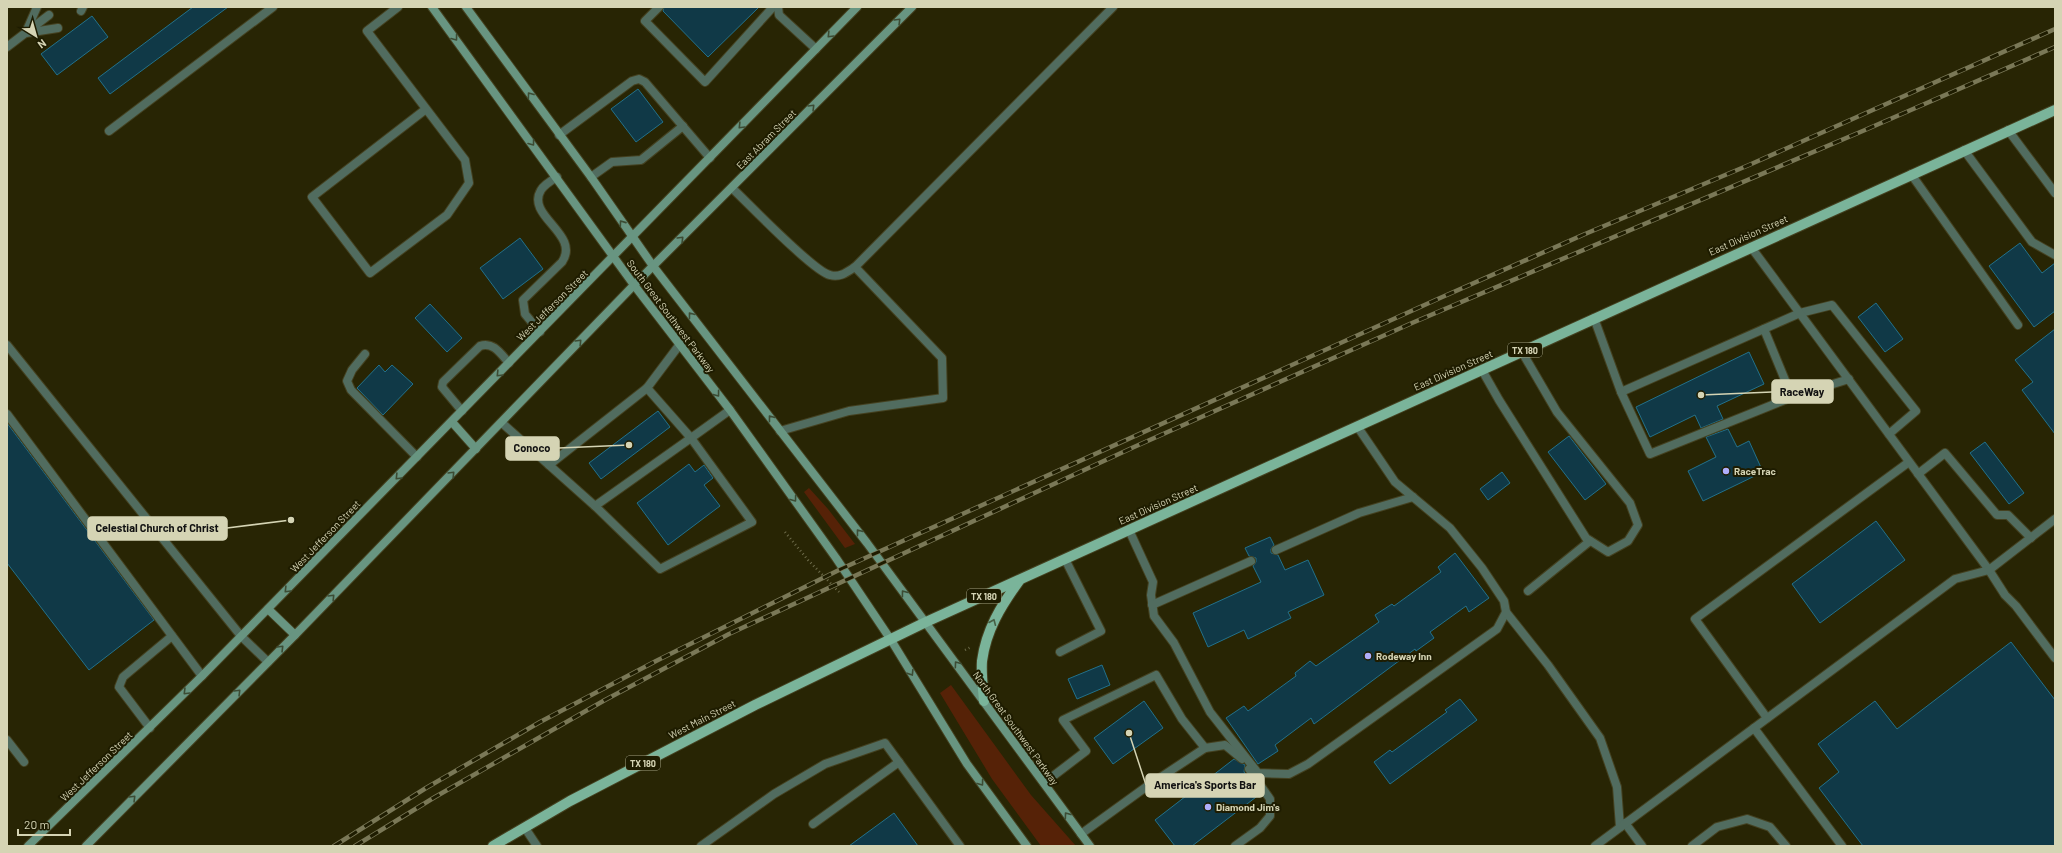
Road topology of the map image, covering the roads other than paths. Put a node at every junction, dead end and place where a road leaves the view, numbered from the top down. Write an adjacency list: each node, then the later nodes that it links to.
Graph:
1 (36, 7): 14 (street)
2 (273, 7): 21 (street)
3 (398, 7): 17 (street)
4 (432, 7): 26 (main road, South Great Southwest Parkway, one-way to 26)
5 (466, 7): 22 (main road, South Great Southwest Parkway, one-way to 5)
6 (659, 7): 7 (street)
7 (773, 7)
8 (778, 7): 16 (street)
9 (857, 7): 16 (main road, one-way to 16)
10 (912, 7): 28 (main road, East Abram Street, one-way to 10)
11 (1113, 7): 35 (street)
12 (48, 15): 14 (street)
13 (58, 28): 14 (street)
14 (25, 33): 15 (street)
15 (7, 47)
16 (816, 49): 24 (main road, one-way to 24)
17 (426, 109): 17 (street)
18 (2055, 110): 20 (main road, East Division Street / TX 180)
19 (683, 126): 22 (street); 24 (street); 27 (street)
20 (2008, 130): 23 (main road, East Division Street / TX 180); 29 (street)
21 (109, 131)
22 (559, 135): 27 (main road, South Great Southwest Parkway)
23 (1964, 150): 25 (main road, East Division Street / TX 180); 33 (street)
24 (710, 158): 30 (main road)
25 (1911, 174): 31 (main road, East Division Street / TX 180); 39 (street)
26 (557, 176): 32 (main road, South Great Southwest Parkway); 41 (street)
27 (591, 177): 30 (main road, South Great Southwest Parkway, one-way to 27)
28 (732, 188): 34 (main road, East Abram Street, one-way to 28); 35 (street)
29 (2055, 192)
30 (633, 238): 32 (main road, West Jefferson Street); 34 (main road, South Great Southwest Parkway)
31 (1752, 247): 37 (street); 38 (main road, East Division Street / TX 180)
32 (614, 256): 36 (main road, South Great Southwest Parkway); 41 (main road, West Jefferson Street)
33 (2055, 256)
34 (653, 266): 36 (main road, East Abram Street); 58 (main road, South Great Southwest Parkway, one-way to 34)
35 (855, 267): 58 (street)
36 (634, 284): 42 (main road, South Great Southwest Parkway); 56 (main road, one-way to 36)
37 (1800, 313): 40 (street); 48 (street); 59 (street)
38 (1594, 318): 44 (main road, East Division Street / TX 180); 50 (street)
39 (2018, 325)
40 (1764, 329): 50 (street); 51 (street)
41 (540, 332): 46 (main road, West Jefferson Street)
42 (680, 344): 49 (street); 52 (main road, South Great Southwest Parkway, one-way to 52)
43 (7, 345): 84 (street)
44 (1522, 352): 47 (main road, East Division Street / TX 180); 71 (street)
45 (366, 354): 62 (street)
46 (509, 363): 53 (main road, West Jefferson Street, one-way to 53); 53 (street)
47 (1482, 370): 57 (main road, East Division Street / TX 180); 71 (street)
48 (1849, 379): 51 (street); 59 (street)
49 (647, 388): 60 (street); 64 (street)
50 (1621, 392): 51 (street)
51 (1792, 397)
52 (730, 410): 60 (street); 85 (main road, South Great Southwest Parkway, one-way to 85)
53 (462, 411): 55 (main road, West Jefferson Street)
54 (7, 414): 83 (street)
55 (452, 422): 61 (main road); 62 (main road, West Jefferson Street)
56 (502, 422): 61 (main road); 64 (street)
57 (1357, 426): 66 (street); 69 (main road, East Division Street / TX 180)
58 (780, 430): 81 (main road, South Great Southwest Parkway, one-way to 58)
59 (1889, 434): 63 (street)
60 (691, 438): 67 (street); 67 (street)
61 (476, 449): 82 (main road, one-way to 61)
62 (417, 457): 79 (main road, West Jefferson Street, one-way to 79)
63 (1909, 462): 65 (street); 91 (street)
64 (549, 465): 67 (street)
65 (1918, 474): 70 (street); 75 (street)
66 (1413, 497): 72 (street); 80 (street)
67 (595, 506)
68 (2055, 519): 70 (street)
69 (1129, 530): 73 (main road, East Division Street / TX 180); 78 (street)
70 (2031, 538): 75 (street)
71 (1590, 541): 77 (street)
72 (1276, 550)
73 (1065, 559): 76 (main road, East Division Street / TX 180); 86 (street)
74 (1251, 561): 78 (street)
75 (1989, 570): 87 (street); 91 (street)
76 (1020, 580): 81 (main road, East Division Street / TX 180); 90 (main road, one-way to 76)
77 (1528, 591)
78 (1152, 605): 80 (street)
79 (268, 609): 82 (main road); 84 (main road, West Jefferson Street)
80 (1506, 612): 100 (street)
81 (926, 622): 85 (main road, West Main Street / TX 180); 90 (main road, North Great Southwest Parkway, one-way to 81)
82 (295, 635): 88 (main road, one-way to 82)
83 (172, 636): 89 (street); 92 (street)
84 (241, 636): 88 (street); 89 (main road, West Jefferson Street)
85 (891, 640): 101 (main road, West Main Street / TX 180); 109 (main road, one-way to 109)
86 (1060, 652)
87 (2055, 658)
88 (268, 662): 104 (main road, one-way to 88)
89 (202, 676): 92 (main road, West Jefferson Street, one-way to 92)
90 (984, 701): 98 (main road, North Great Southwest Parkway)
91 (1767, 718): 93 (street)
92 (150, 728): 103 (main road, West Jefferson Street)
93 (1754, 728): 100 (street); 116 (street)
94 (7, 740): 96 (street)
95 (1205, 748): 98 (street); 102 (street); 111 (street)
96 (24, 762)
97 (899, 762): 99 (street); 107 (street); 108 (street)
98 (1044, 783): 102 (main road, North Great Southwest Parkway, one-way to 98)
99 (813, 824)
100 (1623, 825): 112 (street); 113 (street)
101 (525, 828): 105 (main road, West Main Street / TX 180); 106 (street)
102 (1081, 834): 110 (main road, North Great Southwest Parkway)
103 (28, 846)
104 (86, 846)
105 (493, 846)
106 (537, 846)
107 (701, 846)
108 (960, 846)
109 (1027, 846)
110 (1090, 846)
111 (1235, 846)
112 (1595, 846)
113 (1642, 846)
114 (1692, 846): 115 (street)
115 (1786, 846)
116 (1842, 846)

